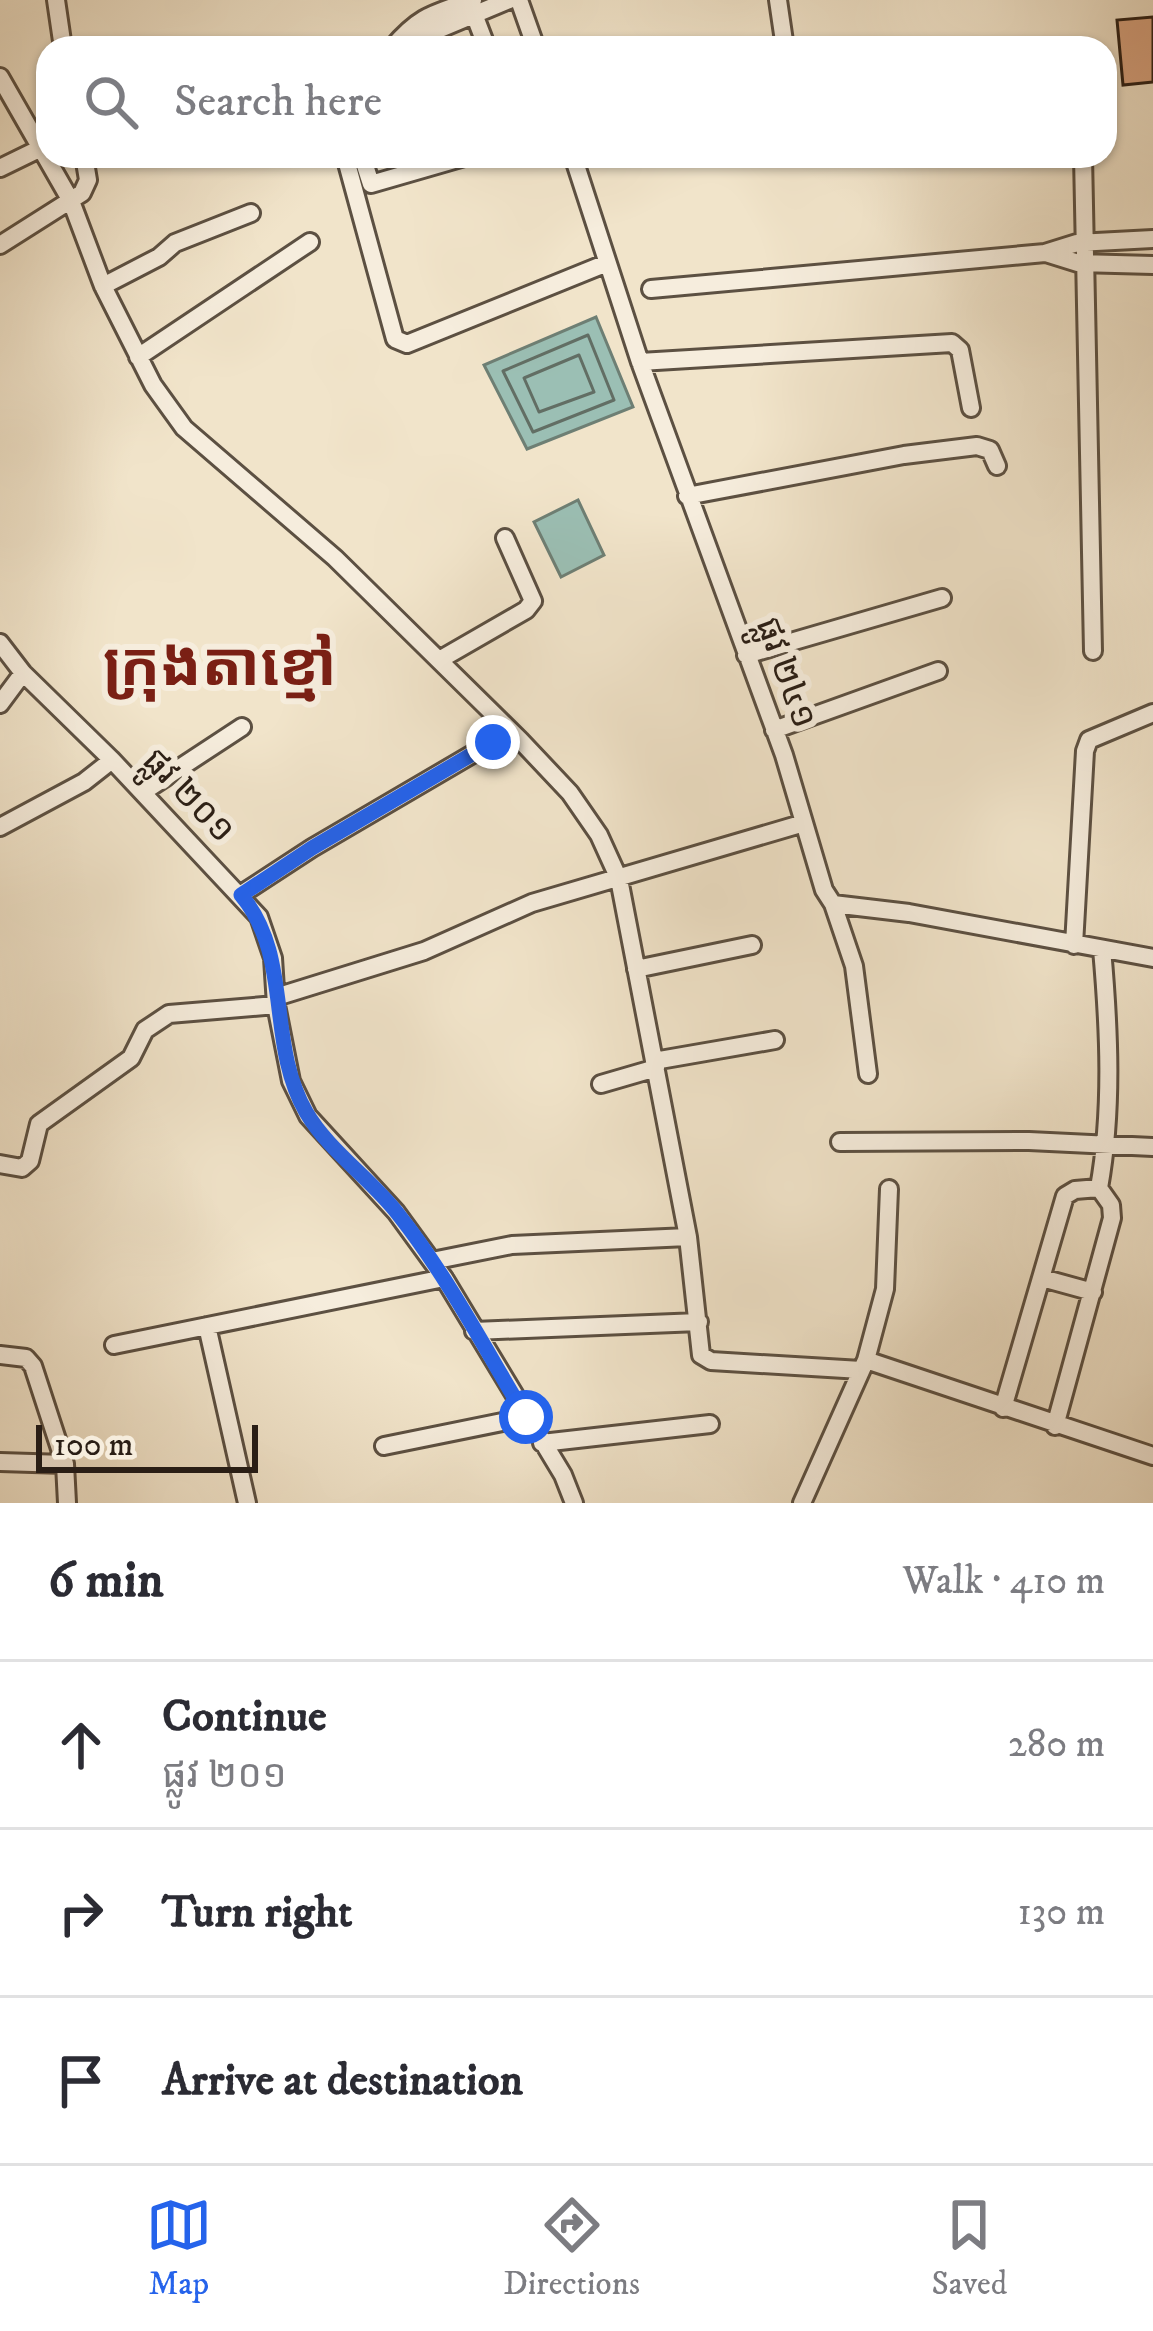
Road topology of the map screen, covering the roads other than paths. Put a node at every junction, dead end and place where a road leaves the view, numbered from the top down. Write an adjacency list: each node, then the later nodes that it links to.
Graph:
1 (56, 0): 6 (street)
2 (519, 0): 10 (street)
3 (778, 0): 11 (street)
4 (499, 1): 5 (street)
5 (474, 7): 7 (street); 8 (street); 9 (street)
6 (61, 36)
7 (400, 36)
8 (422, 36)
9 (483, 36)
10 (532, 36)
11 (783, 36)
12 (0, 77): 13 (street)
13 (36, 139)
14 (36, 150): 15 (street)
15 (0, 168)
16 (52, 168): 23 (street)
17 (85, 168): 23 (street)
18 (348, 168): 30 (street)
19 (365, 168): 20 (street)
20 (422, 168)
21 (577, 168): 30 (street, ផ្លូវ ២៤១)
22 (1083, 168): 27 (street)
23 (71, 201): 28 (street); 33 (street)
24 (250, 213): 33 (street)
25 (1153, 239): 27 (street)
26 (310, 242): 35 (street)
27 (1084, 242): 29 (street); 31 (street)
28 (0, 245)
29 (1045, 253): 31 (street); 34 (street)
30 (607, 263): 36 (street, ផ្លូវ ២៤១)
31 (1085, 264): 32 (street); 43 (street)
32 (1153, 265)
33 (103, 286): 35 (street)
34 (651, 289)
35 (139, 357): 45 (street)
36 (640, 362): 37 (street); 39 (street, ផ្លូវ ២៤១)
37 (971, 408)
38 (997, 466): 39 (street)
39 (687, 496): 44 (street, ផ្លូវ ២៤១)
40 (505, 538): 45 (street)
41 (942, 598): 44 (street)
42 (0, 643): 47 (street, ផ្លូវ ២០១)
43 (1093, 652)
44 (746, 655): 51 (street, ផ្លូវ ២៤១)
45 (442, 658): 57 (street)
46 (938, 671): 51 (street)
47 (23, 673): 48 (street); 53 (street, ផ្លូវ ២០១)
48 (0, 704)
49 (1153, 712): 61 (street)
50 (242, 727): 54 (street)
51 (774, 730): 55 (street, ផ្លូវ ២៤១)
52 (493, 742): 58 (street)
53 (112, 760): 54 (street, ផ្លូវ ២០១); 56 (street)
54 (143, 792): 58 (street, ផ្លូវ ២០១)
55 (803, 823): 57 (street); 59 (street, ផ្លូវ ២៤១)
56 (0, 827)
57 (619, 879): 64 (street); 65 (street)
58 (241, 895): 65 (street, ផ្លូវ ២០១)
59 (832, 904): 61 (street); 68 (street, ផ្លូវ ២៤១)
60 (752, 945): 64 (street)
61 (1074, 945): 62 (street)
62 (1102, 949): 63 (street); 71 (street)
63 (1153, 958)
64 (636, 969): 67 (street)
65 (276, 1001): 73 (street); 77 (street, ផ្លូវ ២០១)
66 (775, 1040): 67 (street)
67 (655, 1065): 69 (street); 76 (street)
68 (868, 1074)
69 (602, 1084)
70 (840, 1142): 71 (street)
71 (1107, 1143): 72 (street); 74 (street)
72 (1153, 1147)
73 (0, 1164)
74 (1099, 1188): 79 (street); 80 (street)
75 (889, 1190): 86 (street)
76 (688, 1237): 77 (street); 81 (street)
77 (432, 1261): 78 (street, ផ្លូវ ២០១)
78 (444, 1278): 82 (street); 83 (street, ផ្លូវ ២០១)
79 (1042, 1278): 80 (street); 87 (street)
80 (1093, 1292): 90 (street)
81 (699, 1322): 83 (street); 86 (street)
82 (207, 1327): 84 (street); 97 (street)
83 (474, 1331): 88 (street, ផ្លូវ ២០១)
84 (114, 1345)
85 (0, 1355): 95 (street)
86 (864, 1365): 87 (street); 99 (street)
87 (1004, 1408): 90 (street)
88 (526, 1417): 91 (street, ផ្លូវ ២០១); 92 (street)
89 (710, 1424): 91 (street)
90 (1055, 1426): 93 (street)
91 (542, 1442): 98 (street, ផ្លូវ ២០១)
92 (384, 1446)
93 (1153, 1456)
94 (0, 1462): 95 (street)
95 (65, 1464): 96 (street)
96 (67, 1503)
97 (247, 1503)
98 (574, 1503)
99 (802, 1503)

